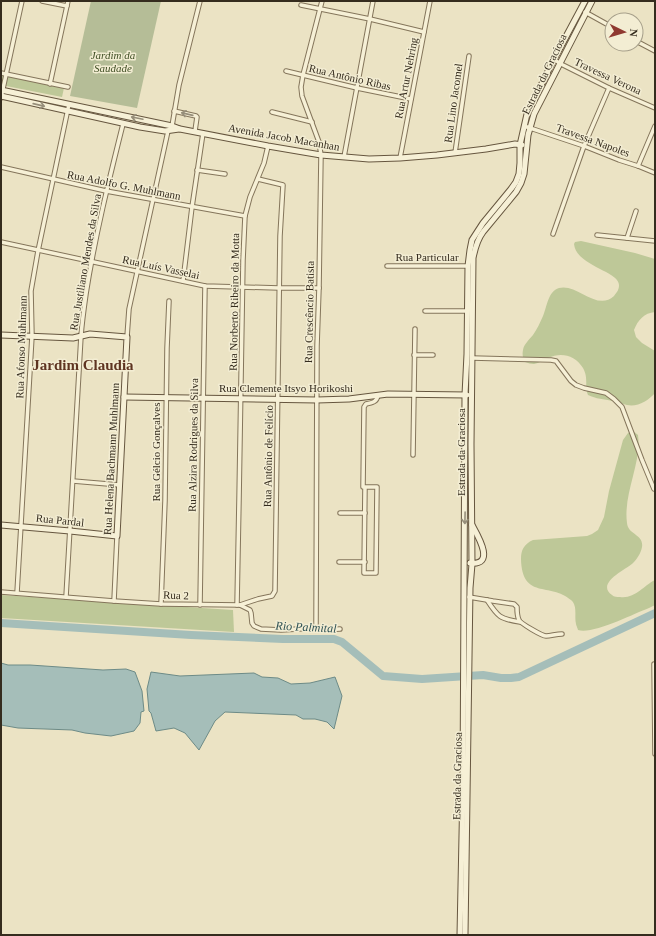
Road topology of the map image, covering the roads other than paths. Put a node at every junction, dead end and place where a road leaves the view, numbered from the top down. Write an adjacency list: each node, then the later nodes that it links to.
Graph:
1 (22, 1): 24 (street)
2 (42, 1): 10 (street)
3 (68, 1): 10 (street)
4 (200, 1): 36 (street, Rua Helena Bachmann Muhlmann)
5 (322, 1): 12 (street, Rua Crescêncio Batista)
6 (373, 1): 14 (street)
7 (430, 1): 16 (street, Rua Artur Nehring)
8 (585, 1): 13 (main road, Estrada da Graciosa)
9 (592, 1): 13 (main road, Estrada da Graciosa)
10 (67, 6): 26 (street)
11 (301, 6): 12 (street)
12 (320, 9): 14 (street); 25 (street, Rua Crescêncio Batista)
13 (583, 11): 15 (street); 20 (main road, Estrada da Graciosa); 21 (main road, Estrada da Graciosa)
14 (370, 19): 16 (street); 28 (street)
15 (604, 23)
16 (424, 32): 32 (street, Rua Artur Nehring)
17 (644, 45): 18 (street)
18 (655, 51)
19 (470, 56): 50 (street, Rua Lino Jacomel)
20 (554, 59): 21 (street, Travessa Verona); 40 (main road, Estrada da Graciosa)
21 (559, 64): 29 (street, Travessa Verona); 43 (main road, Estrada da Graciosa)
22 (286, 71): 25 (street, Rua Antônio Ribas)
23 (1, 72): 24 (street)
24 (6, 74): 26 (street); 30 (street)
25 (303, 75): 28 (street, Rua Antônio Ribas); 38 (street, Rua Crescêncio Batista)
26 (50, 84): 27 (street)
27 (68, 87)
28 (357, 88): 32 (street, Rua Antônio Ribas); 52 (street)
29 (608, 88): 34 (street, Travessa Verona); 49 (street)
30 (2, 90): 31 (street); 33 (main road)
31 (1, 97): 35 (main road, Avenida Jacob Macanhan, one-way to 35)
32 (411, 99): 53 (street, Rua Artur Nehring)
33 (69, 104): 35 (street, Rua Afonso Muhlmann); 42 (main road, one-way to 33)
34 (655, 108)
35 (68, 111): 39 (main road, Avenida Jacob Macanhan); 60 (street, Rua Afonso Muhlmann)
36 (174, 111): 42 (street, Rua Helena Bachmann Muhlmann); 44 (street, one-way to 36)
37 (272, 112): 38 (street)
38 (312, 122): 51 (street, Rua Crescêncio Batista)
39 (123, 124): 42 (main road, Avenida Jacob Macanhan); 61 (street, Rua Justiliano Mendes da Silva)
40 (524, 126): 43 (street, Travessa Napoles); 46 (main road, Estrada da Graciosa)
41 (655, 126): 54 (street)
42 (170, 128): 44 (main road, Avenida Jacob Macanhan); 62 (street, Rua Helena Bachmann Muhlmann)
43 (530, 128): 48 (main road, Estrada da Graciosa); 49 (street, Travessa Napoles)
44 (195, 131): 45 (main road, Avenida Jacob Macanhan)
45 (203, 133): 47 (main road, Avenida Jacob Macanhan); 56 (street)
46 (520, 144): 48 (main road, Avenida Jacob Macanhan); 50 (main road, Avenida Jacob Macanhan); 74 (main road, Estrada da Graciosa)
47 (268, 146): 51 (main road, Avenida Jacob Macanhan); 59 (street, Rua Norberto Ribeiro da Motta)
48 (527, 146): 91 (main road, Estrada da Graciosa)
49 (584, 146): 54 (street, Travessa Napoles); 66 (street)
50 (455, 153): 53 (main road, Avenida Jacob Macanhan)
51 (321, 155): 52 (main road, Avenida Jacob Macanhan); 80 (street, Rua Crescêncio Batista)
52 (344, 157): 53 (main road, Avenida Jacob Macanhan)
53 (400, 158)
54 (638, 166): 57 (street, Travessa Napoles)
55 (1, 167): 60 (street, Rua Adolfo G. Muhlmann)
56 (197, 170): 58 (street); 63 (street)
57 (655, 173)
58 (225, 174)
59 (258, 178): 65 (street, Rua Norberto Ribeiro da Motta); 79 (street, Rua Antônio de Felício)
60 (53, 179): 61 (street, Rua Adolfo G. Muhlmann); 71 (street, Rua Afonso Muhlmann)
61 (106, 191): 62 (street, Rua Adolfo G. Muhlmann); 72 (street, Rua Justiliano Mendes da Silva)
62 (153, 200): 63 (street, Rua Adolfo G. Muhlmann); 75 (street, Rua Helena Bachmann Muhlmann)
63 (192, 207): 65 (street, Rua Adolfo G. Muhlmann); 76 (street)
64 (636, 210): 68 (street)
65 (245, 216): 78 (street, Rua Norberto Ribeiro da Motta)
66 (553, 234)
67 (597, 234): 68 (street)
68 (627, 238): 69 (street)
69 (655, 241)
70 (1, 242): 71 (street, Rua Luís Vasselai)
71 (38, 251): 72 (street, Rua Luís Vasselai); 86 (street, Rua Afonso Muhlmann)
72 (92, 261): 75 (street, Rua Luís Vasselai); 87 (street, Rua Justiliano Mendes da Silva)
73 (387, 266): 74 (street, Rua Particular)
74 (468, 266): 83 (main road, Estrada da Graciosa)
75 (137, 272): 76 (street, Rua Luís Vasselai); 88 (street, Rua Helena Bachmann Muhlmann)
76 (183, 281): 77 (street, Rua Luís Vasselai)
77 (205, 286): 78 (street, Rua Luís Vasselai); 98 (street, Rua Alzira Rodrigues da Silva)
78 (243, 288): 79 (street, Rua Luís Vasselai); 99 (street, Rua Norberto Ribeiro da Motta)
79 (279, 288): 80 (street, Rua Luís Vasselai); 100 (street, Rua Antônio de Felício)
80 (319, 288): 101 (street, Rua Crescêncio Batista)
81 (169, 301): 97 (street, Rua Gélcio Gonçalves)
82 (425, 311): 83 (street)
83 (467, 312): 94 (main road, Estrada da Graciosa)
84 (415, 329): 89 (street)
85 (1, 335): 86 (main road)
86 (32, 336): 87 (main road); 111 (street, Rua Afonso Muhlmann)
87 (80, 336): 88 (main road); 103 (street, Rua Justiliano Mendes da Silva)
88 (127, 337): 96 (main road, Rua Helena Bachmann Muhlmann)
89 (414, 355): 90 (street); 92 (street)
90 (433, 355)
91 (472, 358): 95 (main road, Estrada da Graciosa); 106 (street)
92 (413, 394): 93 (main road, Rua Clemente Itsyo Horikoshi); 94 (main road, Rua Clemente Itsyo Horikoshi); 102 (street)
93 (378, 395): 101 (main road, Rua Clemente Itsyo Horikoshi); 105 (street)
94 (465, 395): 95 (main road, Rua Clemente Itsyo Horikoshi); 116 (main road, Estrada da Graciosa, one-way to 116)
95 (471, 395): 109 (main road, Estrada da Graciosa)
96 (124, 397): 97 (main road, Rua Clemente Itsyo Horikoshi); 104 (main road, Rua Helena Bachmann Muhlmann)
97 (166, 397): 98 (main road, Rua Clemente Itsyo Horikoshi); 124 (street, Rua Gélcio Gonçalves)
98 (203, 398): 99 (main road, Rua Clemente Itsyo Horikoshi); 125 (street, Rua Alzira Rodrigues da Silva)
99 (241, 398): 100 (main road, Rua Clemente Itsyo Horikoshi); 126 (street, Rua Norberto Ribeiro da Motta)
100 (278, 399): 101 (main road, Rua Clemente Itsyo Horikoshi); 126 (street, Rua Antônio de Felício)
101 (318, 400): 128 (street, Rua Crescêncio Batista)
102 (413, 455)
103 (73, 481): 104 (street); 112 (street, Rua Justiliano Mendes da Silva)
104 (120, 485): 113 (main road, Rua Helena Bachmann Muhlmann)
105 (365, 487): 108 (street); 115 (street)
106 (654, 489)
107 (340, 513): 108 (street)
108 (365, 513): 115 (street)
109 (471, 524): 117 (main road, Estrada da Graciosa); 117 (main road)
110 (1, 525): 111 (main road, Rua Pardal)
111 (22, 526): 112 (main road, Rua Pardal); 119 (street, Rua Afonso Muhlmann)
112 (70, 531): 113 (main road, Rua Pardal); 120 (street, Rua Justiliano Mendes da Silva)
113 (117, 536): 123 (street, Rua Helena Bachmann Muhlmann)
114 (339, 562): 115 (street)
115 (365, 562)
116 (465, 563): 117 (main road); 132 (main road, Estrada da Graciosa)
117 (472, 564): 121 (main road, Estrada da Graciosa)
118 (1, 592): 119 (street, Rua 2)
119 (17, 593): 120 (street, Rua 2)
120 (66, 597): 123 (street, Rua 2)
121 (469, 597): 122 (street); 132 (main road, Estrada da Graciosa)
122 (487, 600): 127 (street); 127 (street)
123 (114, 601): 124 (street, Rua 2)
124 (161, 604): 125 (street, Rua 2)
125 (200, 605): 126 (street, Rua 2)
126 (239, 605): 128 (street)
127 (520, 622): 130 (street)
128 (316, 628): 129 (street)
129 (340, 629)
130 (562, 634)
131 (655, 664): 134 (street)
132 (467, 670): 133 (main road, Estrada da Graciosa)
133 (466, 686): 137 (main road, Estrada da Graciosa); 138 (main road, Estrada da Graciosa)
134 (655, 707): 135 (street)
135 (655, 741): 136 (street)
136 (655, 754)
137 (460, 935)
138 (465, 935)

